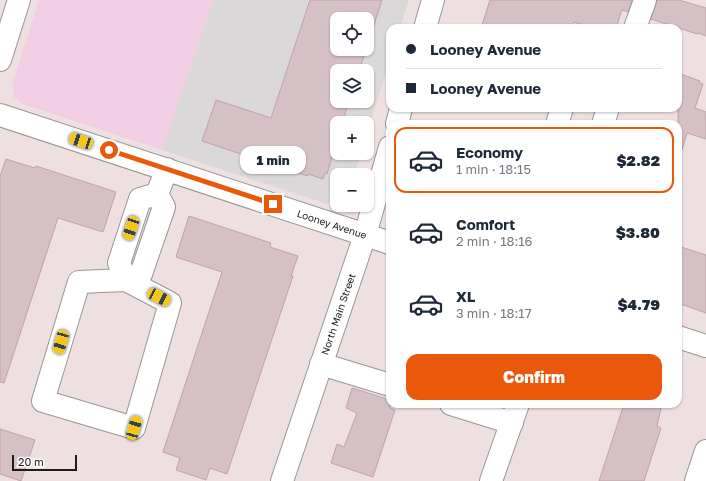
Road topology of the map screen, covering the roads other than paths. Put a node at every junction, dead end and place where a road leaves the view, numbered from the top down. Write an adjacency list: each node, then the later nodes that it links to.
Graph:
1 (20, 0): 6 (street)
2 (433, 0): 4 (street)
3 (645, 0): 5 (street)
4 (426, 24)
5 (636, 24)
6 (0, 60)
7 (0, 115): 9 (street, Looney Avenue)
8 (386, 161): 10 (street, North Main Street)
9 (167, 169): 10 (street, Looney Avenue); 12 (street)
10 (364, 235): 11 (street, Looney Avenue); 15 (street, North Main Street)
11 (386, 242)
12 (126, 280): 12 (street)
13 (682, 338): 14 (street)
14 (706, 346)
15 (321, 364): 16 (street); 20 (street, North Main Street)
16 (386, 384)
17 (479, 408): 18 (street)
18 (515, 413): 21 (street)
19 (706, 451): 22 (street)
20 (282, 481)
21 (491, 481)
22 (696, 481)

